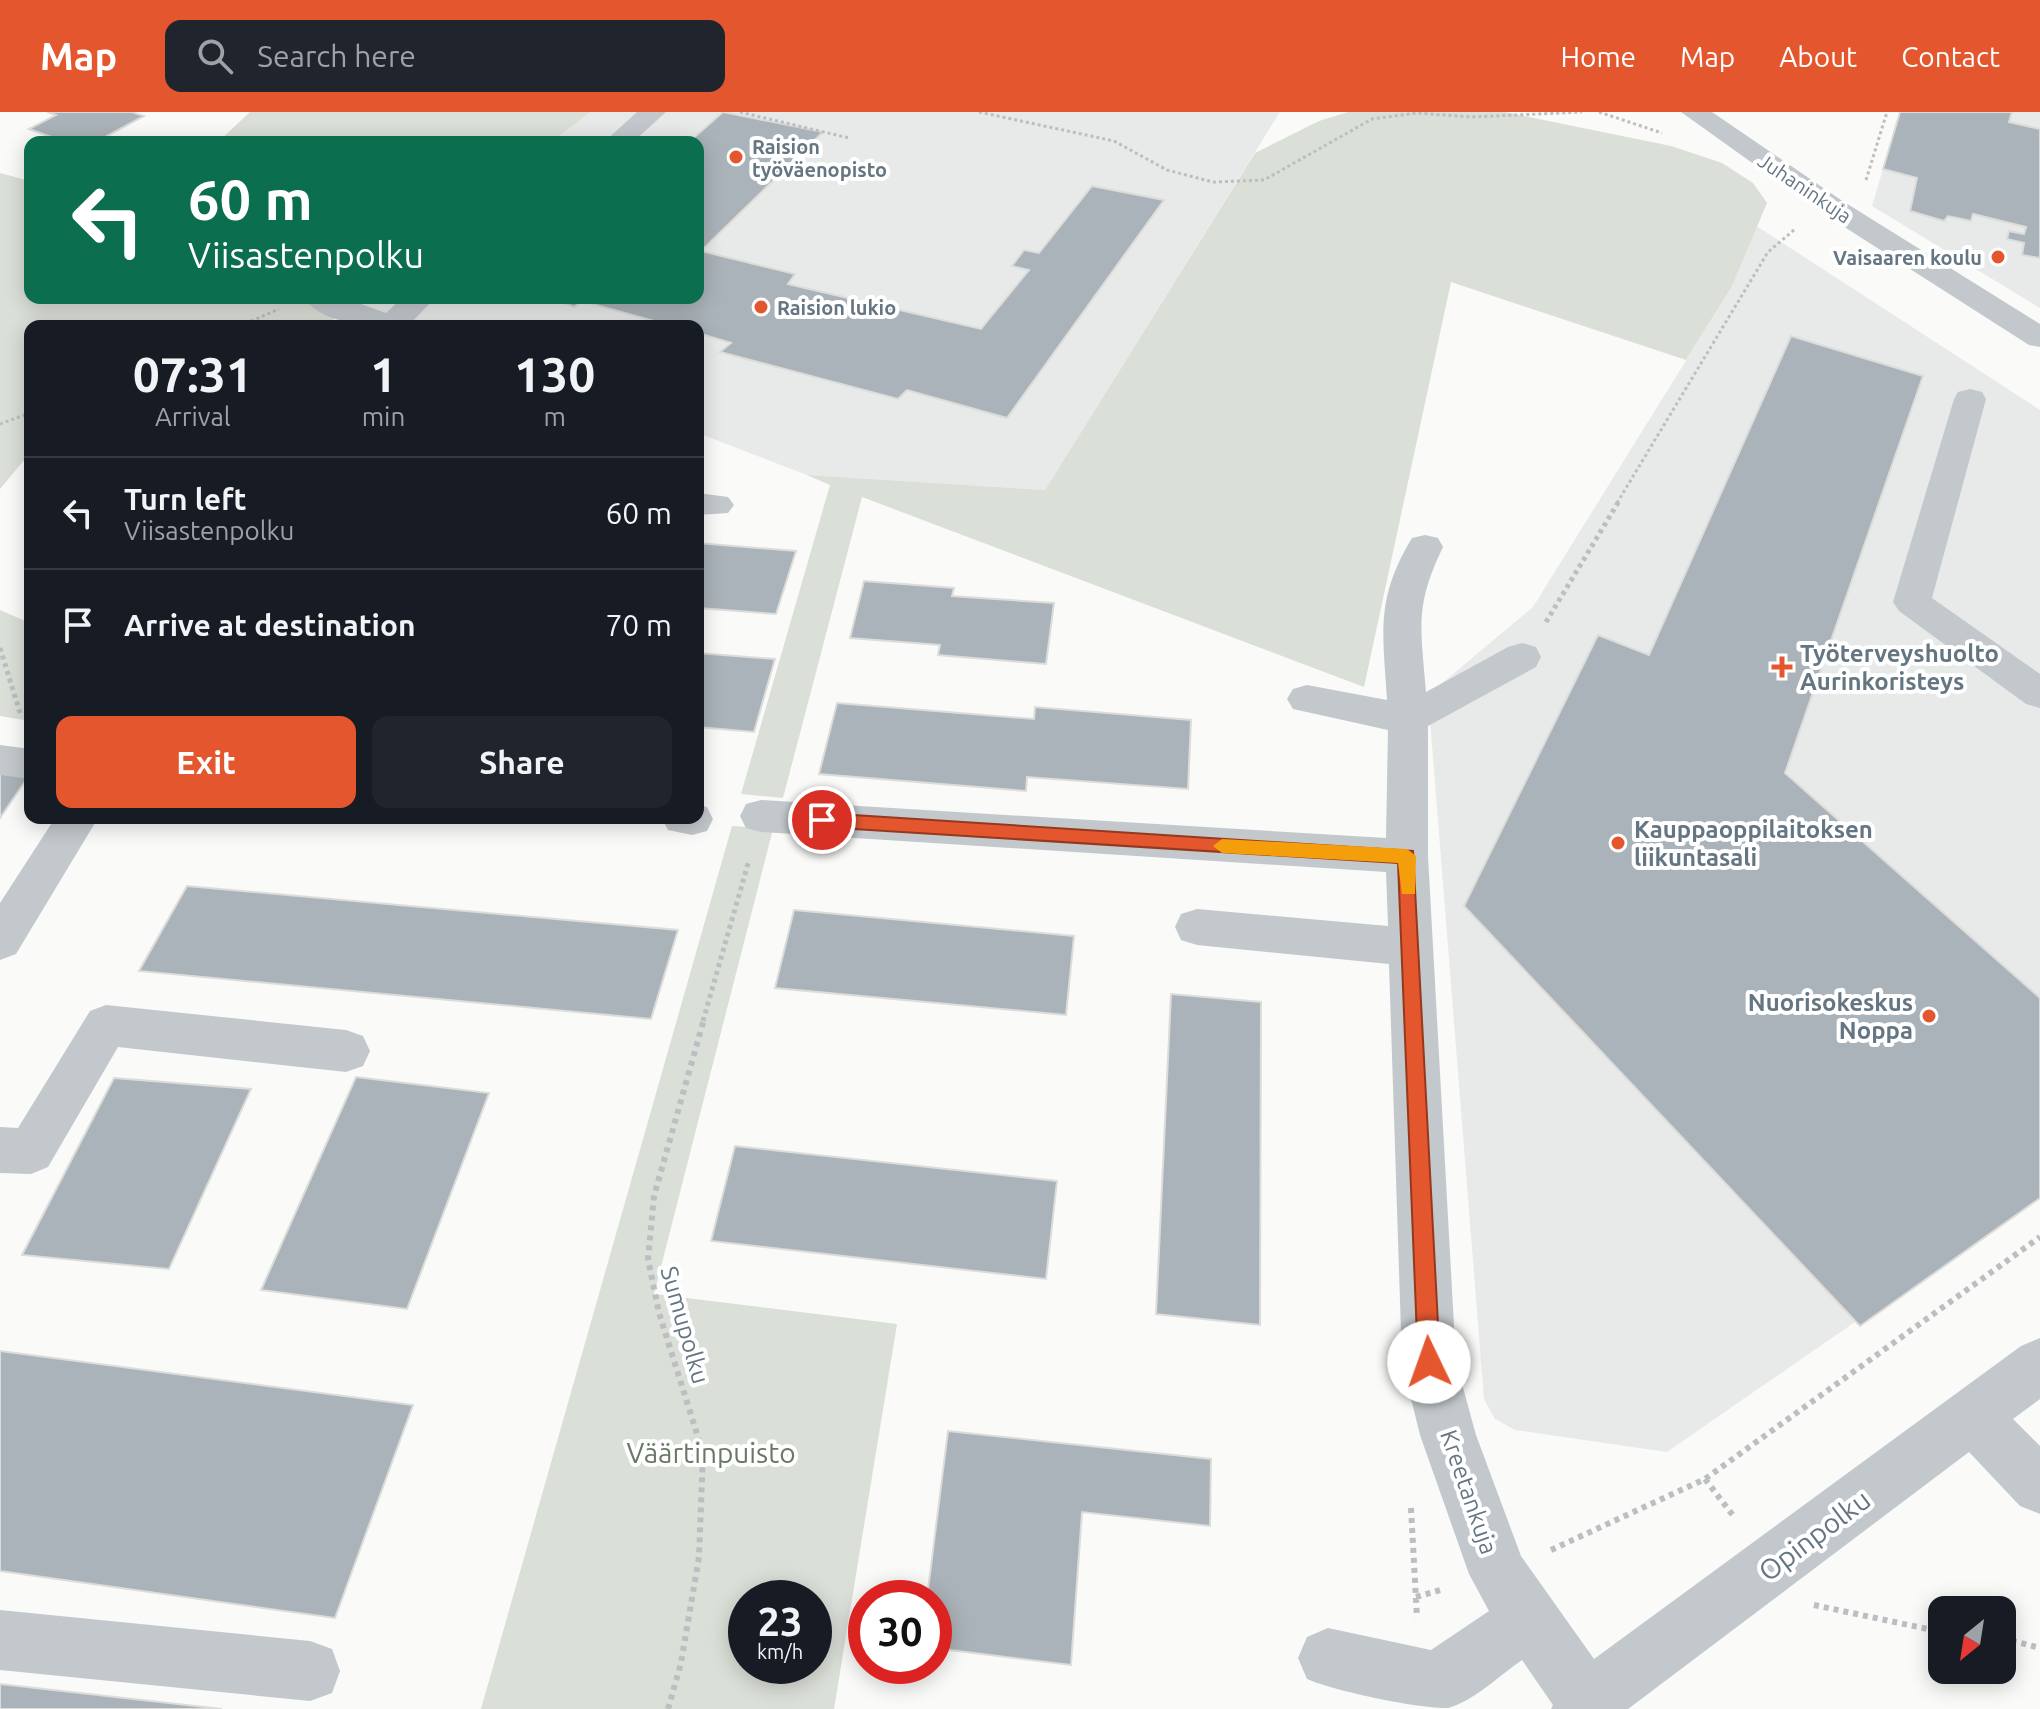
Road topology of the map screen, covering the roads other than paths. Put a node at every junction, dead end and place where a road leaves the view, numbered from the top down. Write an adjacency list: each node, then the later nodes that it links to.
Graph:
1 (653, 112): 3 (street)
2 (1694, 112): 8 (street, Juhaninkuja)
3 (624, 136)
4 (332, 304): 6 (street)
5 (414, 304): 7 (street)
6 (373, 320)
7 (396, 320)
8 (2040, 338)
9 (1970, 399): 12 (street)
10 (1425, 547): 14 (street, Kreetankuja)
11 (1522, 657): 14 (street)
12 (2040, 694)
13 (1307, 699): 14 (street)
14 (1408, 719): 19 (street, Kreetankuja)
15 (0, 760): 16 (street)
16 (24, 763)
17 (761, 816): 19 (street)
18 (73, 824): 21 (street)
19 (1407, 856): 22 (street, Kreetankuja)
20 (1197, 927): 22 (street)
21 (0, 941)
22 (1411, 947): 28 (street, Kreetankuja)
23 (346, 1051): 24 (street)
24 (0, 1150)
25 (2040, 1365): 26 (street, Opinpolku)
26 (1972, 1416): 27 (street); 32 (street, Opinpolku)
27 (2040, 1486)
28 (1514, 1597): 30 (street); 32 (street, Kreetankuja)
29 (0, 1640): 31 (street)
30 (1328, 1658)
31 (310, 1671)
32 (1584, 1705)

